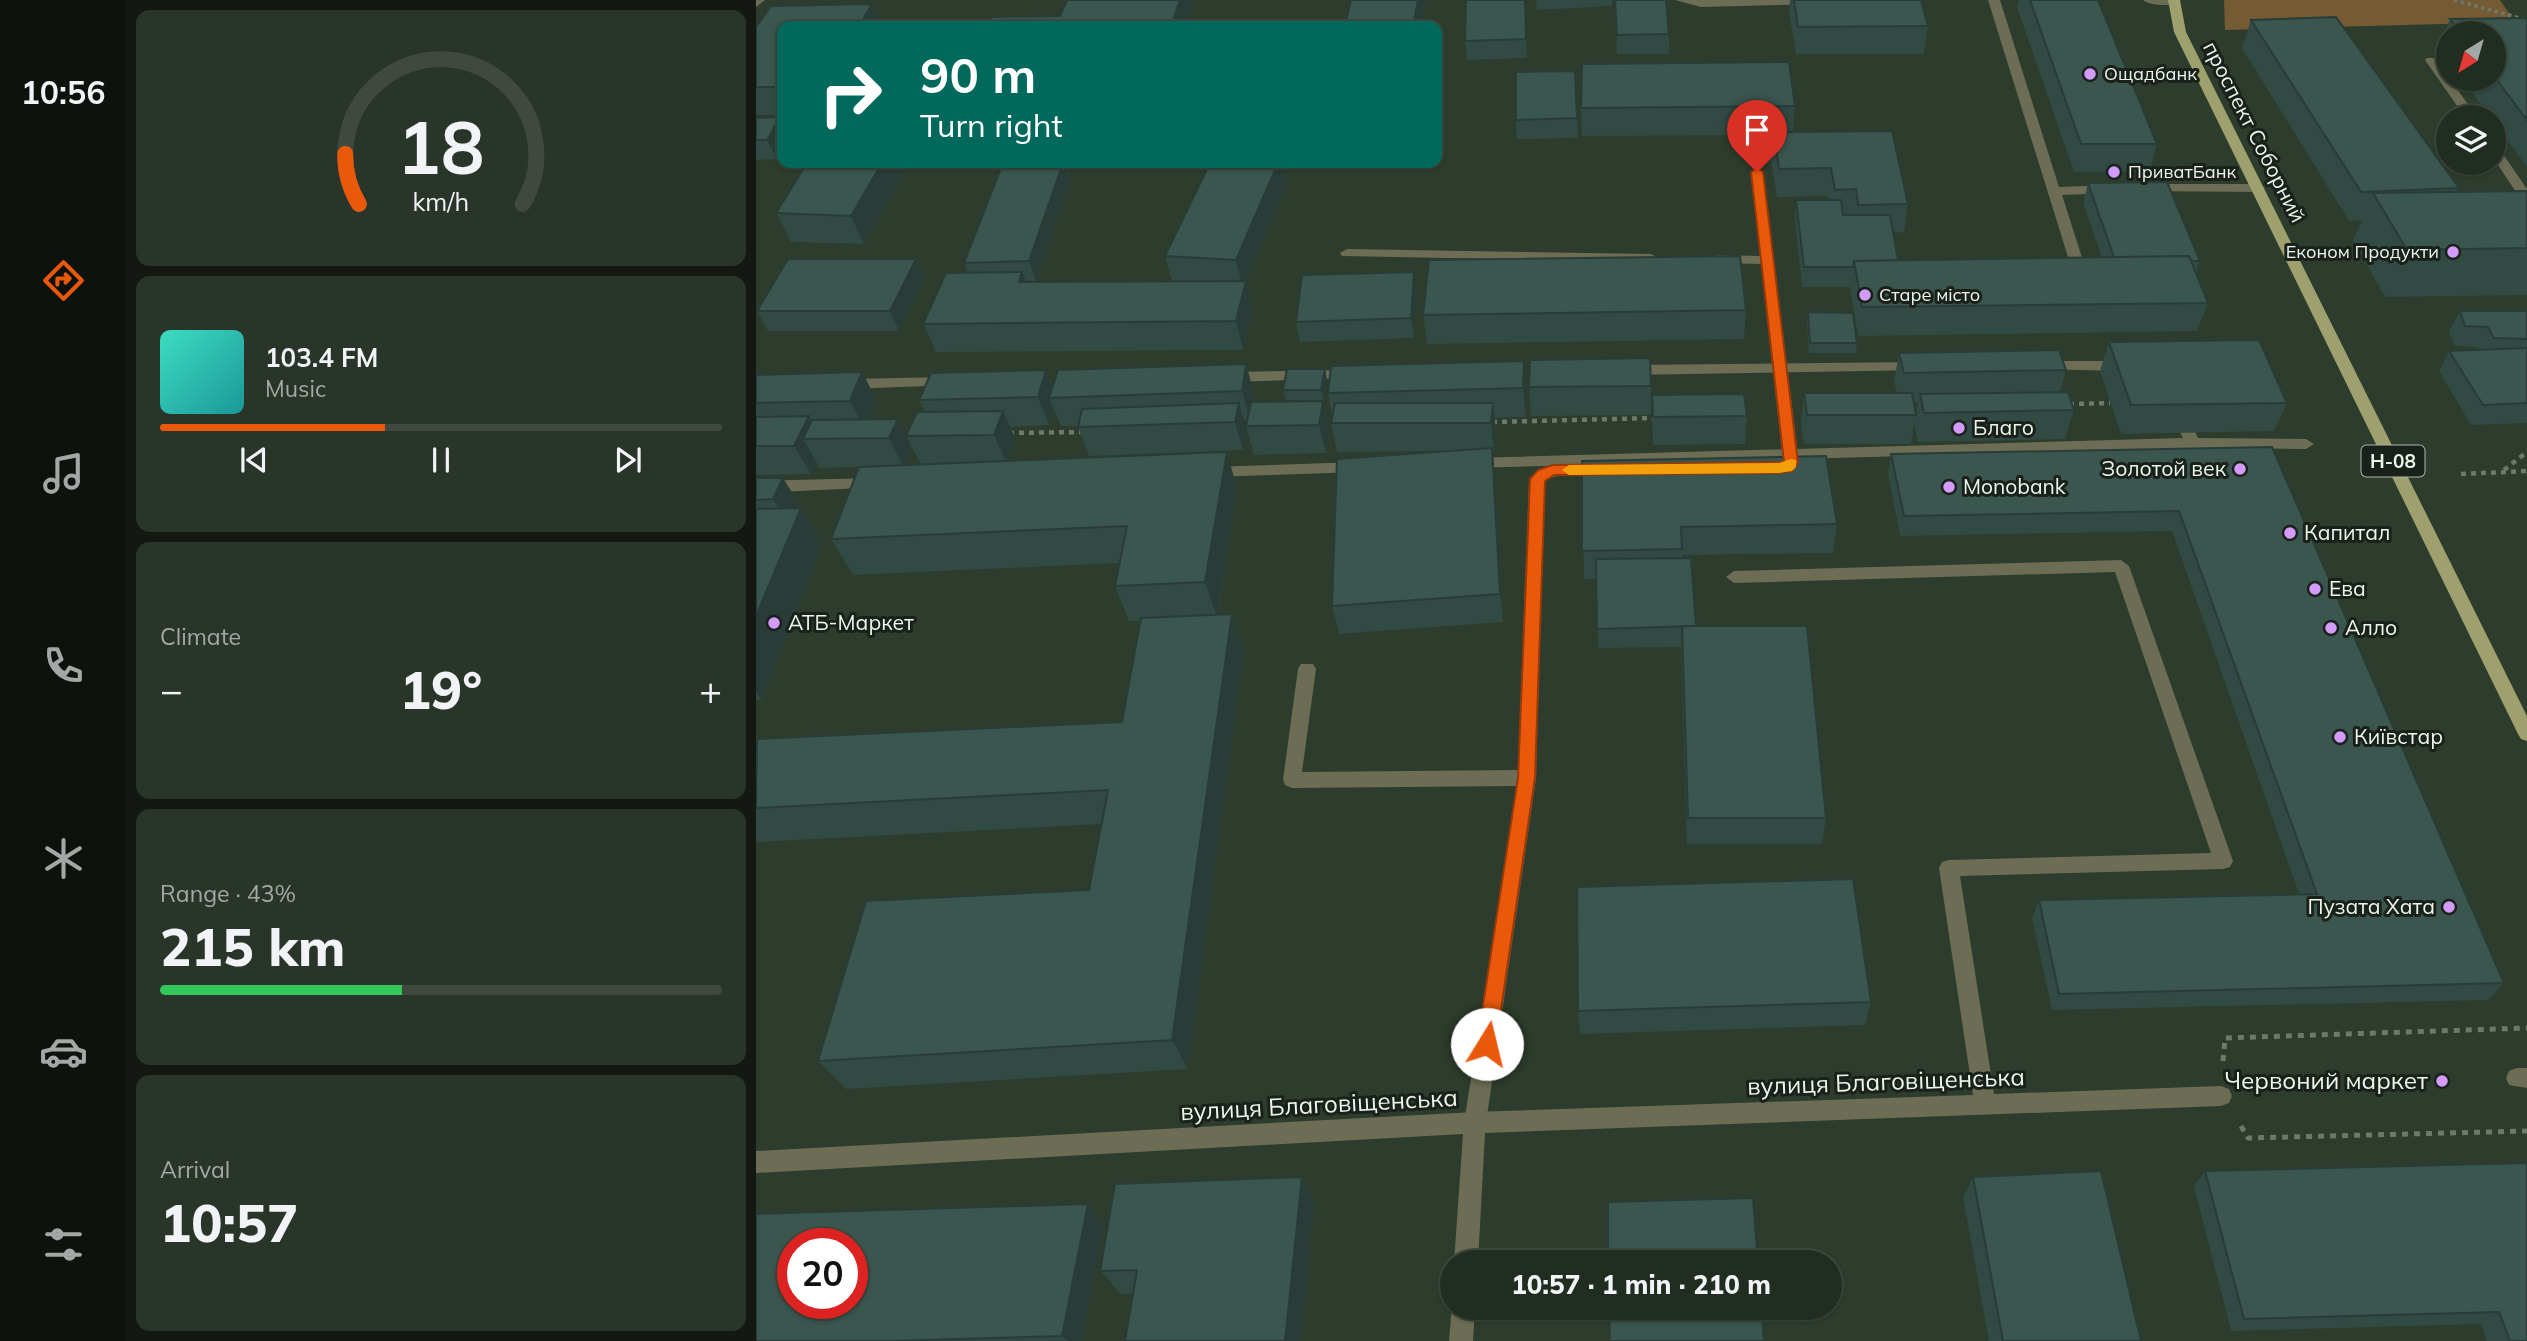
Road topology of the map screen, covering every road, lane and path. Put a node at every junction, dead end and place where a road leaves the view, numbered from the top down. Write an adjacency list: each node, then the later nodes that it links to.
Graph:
1 (1681, 0): 5 (street)
2 (1994, 0): 13 (street)
3 (2149, 0): 6 (street)
4 (2454, 0): 7 (path)
5 (1830, 1)
6 (2174, 1): 12 (main road, проспект Соборний / Н-08)
7 (2527, 20)
8 (2431, 60): 9 (street)
9 (2463, 105)
10 (2506, 167): 14 (street)
11 (1757, 172): 18 (street)
12 (2259, 188): 13 (street); 48 (main road, проспект Соборний / Н-08)
13 (2054, 191): 19 (street)
14 (2527, 198)
15 (1347, 253): 16 (street)
16 (1668, 258)
17 (1696, 259): 18 (street)
18 (1766, 260): 22 (street)
19 (2080, 273)
20 (2025, 366): 21 (street)
21 (2134, 366)
22 (1779, 367): 23 (street); 24 (street); 36 (street)
23 (1929, 367)
24 (1613, 370)
25 (1364, 374): 26 (street)
26 (1212, 377)
27 (963, 382): 28 (street)
28 (825, 384)
29 (2110, 403): 30 (path)
30 (2056, 405)
31 (1663, 418): 32 (path)
32 (1485, 422)
33 (1095, 431): 34 (path)
34 (1000, 434)
35 (2306, 444): 36 (street)
36 (1790, 452): 38 (street); 49 (street)
37 (2527, 452): 40 (path)
38 (1454, 463)
39 (1371, 466): 42 (street)
40 (2503, 471): 41 (path); 43 (path)
41 (2527, 471)
42 (1189, 472)
43 (2460, 474)
44 (896, 482): 45 (street)
45 (756, 487)
46 (1734, 577): 52 (street)
47 (1307, 669): 49 (street)
48 (2527, 734)
49 (1527, 778): 53 (street)
50 (2527, 1028): 51 (path)
51 (2221, 1096): 52 (street, вулиця Благовіщенська); 54 (path)
52 (1985, 1104): 53 (street, вулиця Благовіщенська)
53 (1475, 1123): 55 (street, вулиця Благовіщенська); 56 (street)
54 (2527, 1131)
55 (756, 1162)
56 (1467, 1250)
57 (1462, 1320): 58 (street)
58 (1461, 1341)

